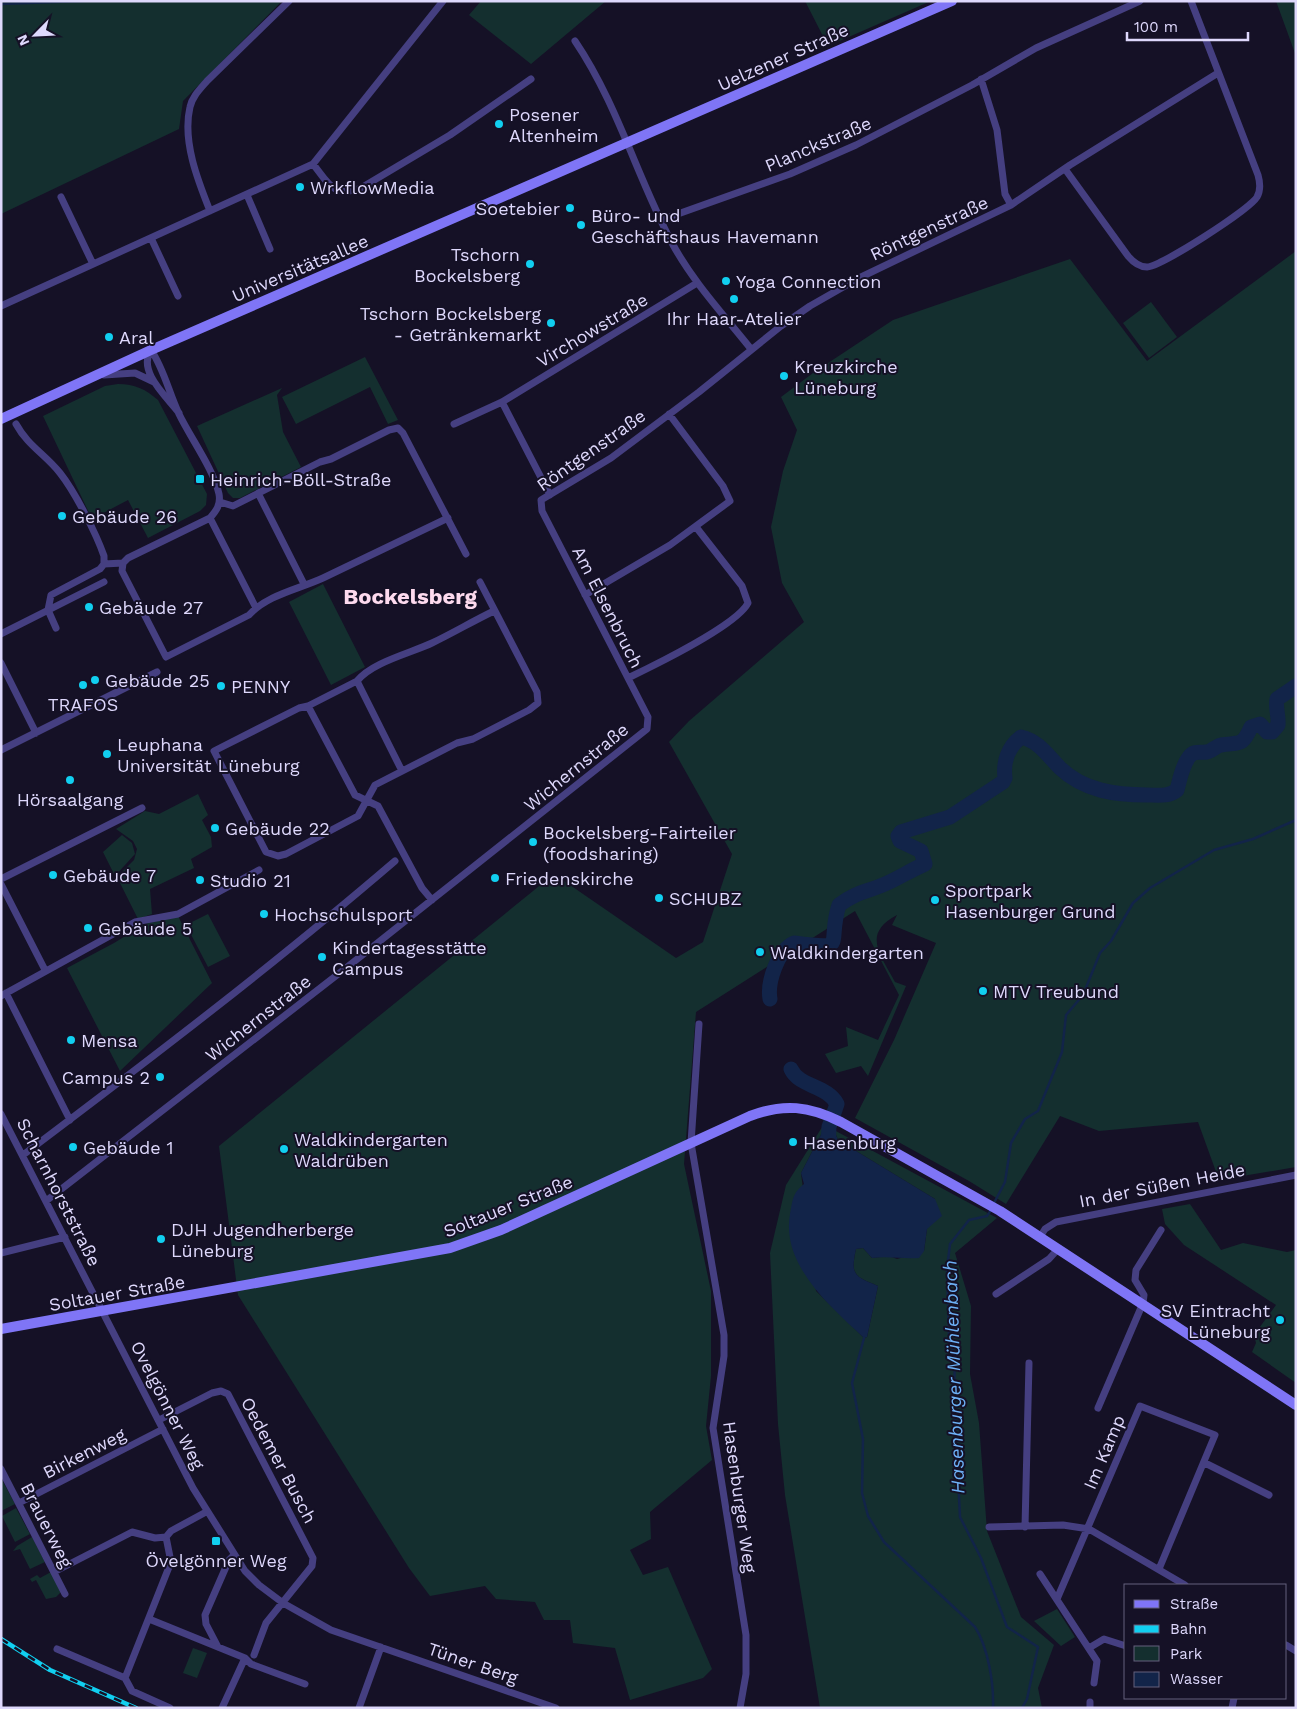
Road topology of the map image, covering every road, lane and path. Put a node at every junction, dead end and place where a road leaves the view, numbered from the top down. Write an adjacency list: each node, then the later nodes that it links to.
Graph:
1 (289, 1): 16 (street)
2 (443, 1): 11 (street)
3 (952, 1): 10 (street, Uelzener Straße)
4 (1140, 1): 9 (street, Planckstraße)
5 (1191, 1): 7 (street)
6 (575, 41): 10 (street)
7 (1218, 73): 12 (street, Röntgenstraße); 12 (street)
8 (531, 79): 11 (street)
9 (981, 79): 15 (street); 17 (street, Planckstraße)
10 (628, 144): 17 (street); 25 (street, Universitätsallee)
11 (313, 164): 13 (street)
12 (1065, 169): 15 (street, Röntgenstraße)
13 (247, 195): 16 (street); 19 (street)
14 (61, 197): 20 (street)
15 (1012, 205): 24 (street, Röntgenstraße)
16 (210, 211): 18 (street)
17 (661, 220): 21 (street)
18 (151, 238): 20 (street); 22 (street)
19 (270, 249)
20 (92, 264): 23 (street)
21 (697, 283): 24 (street); 28 (street, Virchowstraße)
22 (178, 296)
23 (1, 306)
24 (751, 349): 30 (street, Röntgenstraße)
25 (151, 350): 26 (street, Universitätsallee); 27 (street); 29 (street)
26 (94, 375): 27 (street, Universitätsallee); 31 (street, Universitätsallee)
27 (156, 383): 29 (street)
28 (502, 402): 33 (street, Virchowstraße); 35 (street)
29 (179, 413): 36 (street)
30 (669, 414): 35 (street, Röntgenstraße); 40 (street)
31 (1, 419)
32 (16, 424): 43 (street)
33 (454, 424)
34 (258, 493): 36 (street); 39 (street); 46 (street)
35 (550, 495): 37 (street, Röntgenstraße)
36 (220, 502): 38 (street)
37 (540, 506): 47 (street, Am Elsenbruch)
38 (210, 518): 42 (street); 48 (street)
39 (448, 518): 41 (street); 46 (street)
40 (696, 527): 47 (street); 55 (street)
41 (466, 554)
42 (123, 563): 43 (street); 48 (street)
43 (104, 564): 49 (street)
44 (104, 582): 49 (street)
45 (480, 582): 50 (street)
46 (304, 584): 48 (street)
47 (585, 594): 55 (street, Am Elsenbruch)
48 (256, 608)
49 (48, 610): 51 (street); 52 (street)
50 (494, 611): 56 (street); 61 (street)
51 (56, 628)
52 (1, 634)
53 (1, 664): 59 (street)
54 (157, 672): 59 (street)
55 (628, 678): 58 (street, Am Elsenbruch)
56 (357, 681): 57 (street); 61 (street)
57 (308, 706): 62 (street); 62 (street)
58 (649, 723): 68 (street, Wichernstraße)
59 (36, 733): 60 (street)
60 (1, 750)
61 (402, 771): 62 (street)
62 (367, 801): 68 (street)
63 (142, 808): 66 (street)
64 (395, 861): 73 (street)
65 (260, 870): 69 (street)
66 (1, 879)
67 (1, 884): 69 (street)
68 (432, 900): 77 (street, Wichernstraße)
69 (46, 970): 70 (street)
70 (3, 995): 73 (street)
71 (699, 1024): 74 (street, Hasenburger Weg)
72 (1, 1114): 75 (street, Scharnhorststraße)
73 (70, 1120): 75 (street)
74 (691, 1143): 80 (street); 85 (street, Soltauer Straße); 124 (street, Hasenburger Weg)
75 (23, 1155): 77 (street, Scharnhorststraße)
76 (1296, 1175): 80 (street, In der Süßen Heide)
77 (46, 1201): 79 (street, Scharnhorststraße)
78 (1161, 1230): 84 (street)
79 (65, 1237): 82 (street); 85 (street, Scharnhorststraße)
80 (1040, 1237): 81 (street)
81 (1058, 1248): 83 (street); 84 (street)
82 (1, 1253)
83 (996, 1294)
84 (1143, 1303): 88 (street); 89 (street)
85 (103, 1311): 86 (street, Soltauer Straße); 90 (street, Ovelgönner Weg)
86 (1, 1329)
87 (1029, 1363): 98 (street)
88 (1296, 1404)
89 (1098, 1408)
90 (159, 1420): 91 (street, Ovelgönner Weg); 108 (street, Oedemer Busch)
91 (163, 1429): 95 (street, Birkenweg); 96 (street, Ovelgönner Weg)
92 (1205, 1463): 94 (street); 99 (street, Im Kamp); 102 (street, Im Kamp)
93 (1, 1469): 95 (street, Brauerweg)
94 (1269, 1495)
95 (19, 1504): 103 (street, Brauerweg)
96 (206, 1512): 100 (street); 101 (street, Ovelgönner Weg)
97 (989, 1527): 98 (street)
98 (1025, 1527): 99 (street)
99 (1089, 1529): 102 (street); 107 (street)
100 (166, 1537): 103 (street); 109 (street)
101 (234, 1555): 108 (street, Ovelgönner Weg); 111 (street)
102 (1159, 1569): 105 (street)
103 (54, 1572): 106 (street, Brauerweg)
104 (1040, 1574): 107 (street)
105 (1183, 1584)
106 (65, 1594)
107 (1057, 1598): 113 (street)
108 (283, 1603): 112 (street, Ovelgönner Weg); 115 (street)
109 (149, 1619): 111 (street); 117 (street)
110 (1124, 1645): 113 (street)
111 (218, 1647): 116 (street)
112 (381, 1648): 122 (street); 123 (street, Tüner Berg)
113 (1089, 1648): 118 (street)
114 (57, 1649): 117 (street)
115 (254, 1655)
116 (245, 1658): 119 (street); 121 (street)
117 (125, 1678): 120 (street)
118 (1094, 1683)
119 (305, 1684)
120 (170, 1708)
121 (222, 1708)
122 (359, 1708)
123 (556, 1708)
124 (740, 1708)

